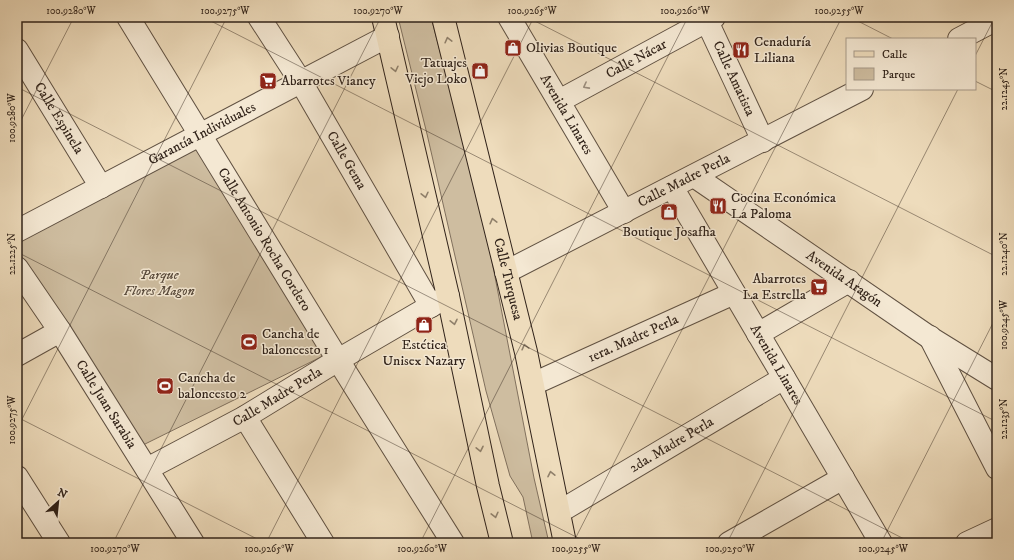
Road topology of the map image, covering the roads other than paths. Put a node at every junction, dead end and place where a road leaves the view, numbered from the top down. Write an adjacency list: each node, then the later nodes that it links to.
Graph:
1 (128, 17): 13 (street, Calle Antonio Rocha Cordero)
2 (259, 17): 10 (street, Calle Gema)
3 (442, 17): 21 (main road, Calle Turquesa, one-way to 3)
4 (509, 17): 12 (street, Avenida Linares)
5 (709, 18): 12 (street, Calle Nácar, one-way to 12); 14 (street, Calle Amatista)
6 (997, 19): 8 (street)
7 (385, 27): 10 (street, Garantía Individuales); 24 (main road, one-way to 24)
8 (961, 38)
9 (17, 50): 16 (street, Calle Espinela)
10 (301, 82): 13 (street, Garantía Individuales); 24 (street, Calle Gema)
11 (860, 90): 14 (street, Calle Madre Perla)
12 (559, 101): 18 (street, Avenida Linares)
13 (201, 134): 16 (street, Garantía Individuales); 29 (street, Calle Antonio Rocha Cordero)
14 (763, 141): 15 (street, Calle Madre Perla)
15 (694, 176): 17 (street, Calle Madre Perla); 22 (street, Avenida Aragón)
16 (101, 187): 19 (street, Garantía Individuales)
17 (672, 187): 18 (street, Calle Madre Perla); 23 (street, Avenida Linares)
18 (624, 212): 21 (street, Calle Madre Perla)
19 (17, 231)
20 (17, 268): 25 (street, Calle Juan Sarabia)
21 (506, 272): 32 (main road, Calle Turquesa, one-way to 21)
22 (849, 281): 26 (street); 27 (street, Avenida Aragón)
23 (734, 293): 26 (street, Avenida Linares); 32 (street, 1era. Madre Perla)
24 (439, 301): 29 (street, Calle Madre Perla); 44 (main road, one-way to 44)
25 (60, 331): 28 (street); 35 (street, Calle Juan Sarabia)
26 (758, 334): 30 (street, Avenida Linares)
27 (929, 337): 31 (street, Avenida Aragón); 34 (street)
28 (17, 355)
29 (338, 360): 33 (street, Calle Madre Perla); 43 (street, Calle Antonio Rocha Cordero)
30 (784, 378): 37 (street, Avenida Linares); 38 (street, 2da. Madre Perla)
31 (997, 379)
32 (533, 384): 38 (main road, Calle Turquesa, one-way to 32)
33 (245, 417): 35 (street, Calle Madre Perla); 42 (street)
34 (997, 468)
35 (147, 469): 41 (street, Calle Juan Sarabia)
36 (17, 477): 40 (street)
37 (843, 478): 46 (street); 47 (street, Avenida Linares)
38 (559, 512): 45 (main road, Calle Turquesa)
39 (997, 529): 48 (street)
40 (59, 543)
41 (193, 543)
42 (323, 543)
43 (453, 543)
44 (502, 543)
45 (565, 543)
46 (729, 543)
47 (881, 543)
48 (968, 543)

